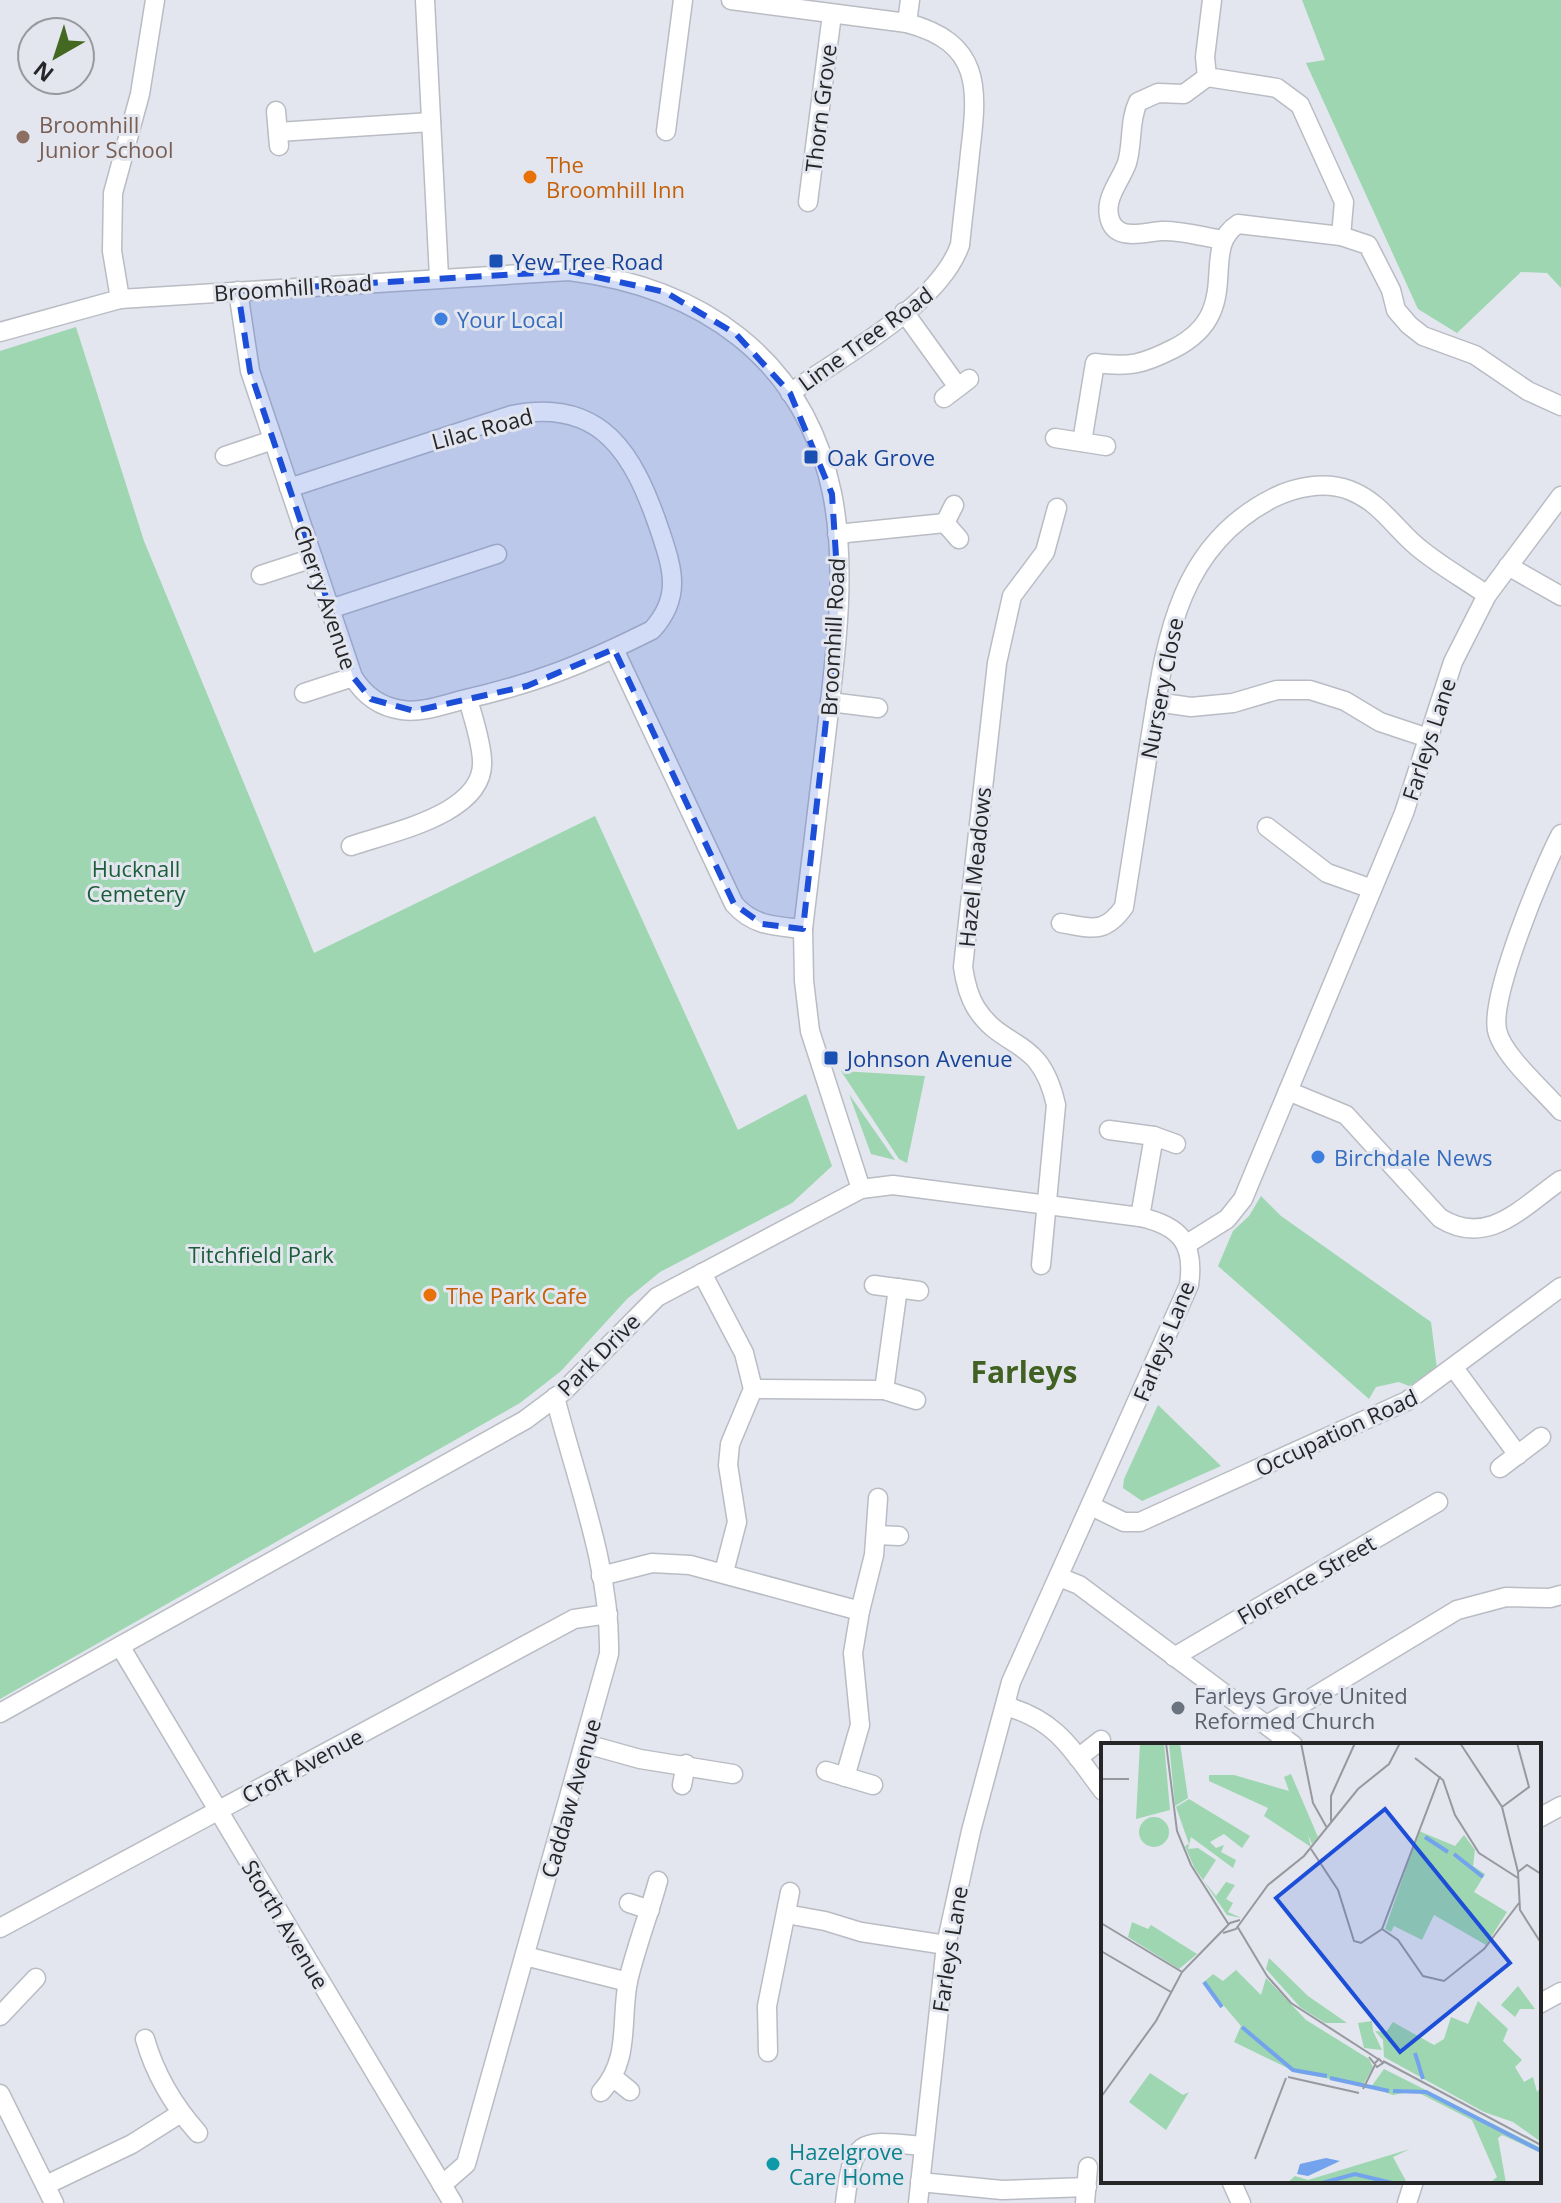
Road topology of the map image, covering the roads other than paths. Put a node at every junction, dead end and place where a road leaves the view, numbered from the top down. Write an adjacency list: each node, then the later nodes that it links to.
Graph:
1 (155, 0): 18 (street)
2 (425, 0): 11 (street)
3 (683, 0): 12 (street)
4 (731, 0): 7 (street, Lime Tree Road)
5 (910, 0): 8 (street)
6 (1212, 0): 9 (street)
7 (821, 9): 8 (street, Lime Tree Road); 13 (street, Thorn Grove)
8 (907, 23): 19 (street, Lime Tree Road)
9 (1207, 77): 14 (street); 15 (street)
10 (276, 111): 11 (street)
11 (431, 122): 16 (street)
12 (666, 131)
13 (808, 202)
14 (1341, 236): 15 (street); 23 (street)
15 (1223, 240): 26 (street)
16 (439, 277): 17 (street, Broomhill Road); 22 (street, Broomhill Road)
17 (238, 291): 18 (street, Broomhill Road); 25 (street, Cherry Avenue)
18 (120, 299): 20 (street, Broomhill Road)
19 (904, 312): 21 (street); 22 (street, Lime Tree Road)
20 (0, 332)
21 (957, 388)
22 (790, 393): 34 (street, Broomhill Road)
23 (1561, 406)
24 (1055, 438): 26 (street)
25 (273, 440): 28 (street); 29 (street, Cherry Avenue)
26 (1082, 442): 27 (street)
27 (1106, 446)
28 (225, 456)
29 (289, 488): 37 (street, Cherry Avenue); 43 (street, Lilac Road)
30 (1561, 496): 38 (street, Farleys Lane)
31 (954, 505): 33 (street)
32 (1057, 508): 65 (street, Hazel Meadows)
33 (945, 523): 34 (street); 35 (street)
34 (837, 534): 47 (street, Broomhill Road)
35 (959, 539)
36 (497, 554): 42 (street)
37 (313, 558): 39 (street); 42 (street, Cherry Avenue)
38 (1508, 566): 40 (street, Farleys Lane); 41 (street)
39 (261, 575)
40 (1487, 595): 48 (street, Nursery Close); 50 (street, Farleys Lane)
41 (1561, 596)
42 (330, 609): 44 (street, Cherry Avenue)
43 (614, 649): 46 (street, Cherry Avenue); 57 (street)
44 (353, 677): 45 (street); 46 (street, Cherry Avenue)
45 (304, 693)
46 (468, 699): 53 (street)
47 (830, 702): 49 (street); 57 (street, Broomhill Road)
48 (1156, 702): 50 (street); 56 (street, Nursery Close)
49 (878, 708)
50 (1428, 738): 55 (street, Farleys Lane)
51 (1267, 827): 55 (street)
52 (1561, 834): 54 (street)
53 (351, 846)
54 (1553, 867): 59 (street)
55 (1372, 889): 58 (street, Farleys Lane)
56 (1061, 923)
57 (803, 929): 64 (street, Broomhill Road)
58 (1288, 1091): 63 (street); 67 (street, Farleys Lane)
59 (1561, 1111)
60 (1109, 1130): 61 (street)
61 (1154, 1136): 62 (street); 66 (street)
62 (1176, 1144)
63 (1561, 1180)
64 (861, 1189): 65 (street, Park Drive); 69 (street, Park Drive)
65 (1046, 1205): 66 (street, Park Drive); 68 (street, Hazel Meadows)
66 (1140, 1217): 67 (street, Park Drive)
67 (1187, 1244): 84 (street, Farleys Lane)
68 (1041, 1265)
69 (702, 1273): 75 (street); 77 (street, Park Drive)
70 (874, 1285): 72 (street)
71 (1561, 1287): 74 (street, Occupation Road)
72 (898, 1288): 73 (street); 76 (street)
73 (919, 1291)
74 (1454, 1368): 80 (street); 84 (street, Occupation Road)
75 (753, 1389): 76 (street); 87 (street)
76 (884, 1390): 78 (street)
77 (555, 1397): 88 (street, Caddaw Avenue); 93 (street, Park Drive)
78 (916, 1400)
79 (1541, 1437): 80 (street)
80 (1518, 1455): 81 (street)
81 (1500, 1468)
82 (878, 1498): 85 (street)
83 (1438, 1502): 94 (street, Florence Street)
84 (1091, 1506): 89 (street, Farleys Lane)
85 (876, 1535): 86 (street); 91 (street)
86 (899, 1536)
87 (724, 1572): 88 (street); 91 (street)
88 (601, 1576): 92 (street, Caddaw Avenue)
89 (1059, 1577): 94 (street); 95 (street, Farleys Lane)
90 (1561, 1595): 97 (street)
91 (860, 1611): 105 (street)
92 (608, 1614): 100 (street, Caddaw Avenue); 110 (street, Croft Avenue)
93 (120, 1646): 96 (street, Park Drive); 110 (street, Storth Avenue)
94 (1174, 1657): 97 (street)
95 (1005, 1706): 101 (street); 118 (street, Farleys Lane)
96 (0, 1713)
97 (1267, 1725): 99 (street)
98 (1101, 1740): 101 (street)
99 (1290, 1743)
100 (586, 1744): 102 (street); 119 (street, Caddaw Avenue)
101 (1078, 1758): 108 (street)
102 (686, 1764): 104 (street); 106 (street)
103 (826, 1771): 105 (street)
104 (733, 1774)
105 (845, 1777): 107 (street)
106 (682, 1785)
107 (873, 1785)
108 (1101, 1788)
109 (1561, 1806): 111 (street)
110 (218, 1810): 117 (street, Croft Avenue); 137 (street, Storth Avenue)
111 (1541, 1817)
112 (658, 1881): 115 (street)
113 (790, 1892): 116 (street)
114 (629, 1903): 115 (street)
115 (650, 1910): 121 (street)
116 (786, 1914): 118 (street); 126 (street)
117 (0, 1928)
118 (946, 1945): 131 (street, Farleys Lane)
119 (525, 1956): 121 (street); 137 (street, Caddaw Avenue)
120 (36, 1978): 124 (street)
121 (628, 1982): 127 (street)
122 (1561, 1992): 123 (street)
123 (1541, 2003)
124 (0, 2016)
125 (145, 2039): 129 (street)
126 (768, 2052)
127 (630, 2091)
128 (0, 2094): 136 (street)
129 (181, 2113): 130 (street); 136 (street)
130 (198, 2133)
131 (923, 2146): 133 (street, Farleys Lane); 141 (street)
132 (1088, 2167): 138 (street)
133 (920, 2182): 138 (street); 142 (street, Farleys Lane)
134 (1232, 2183): 143 (street)
135 (1413, 2183): 144 (street)
136 (46, 2185): 139 (street)
137 (442, 2185): 140 (street, Storth Avenue)
138 (1086, 2195)
139 (54, 2203)
140 (453, 2203)
141 (845, 2203)
142 (918, 2203)
143 (1241, 2203)
144 (1407, 2203)

